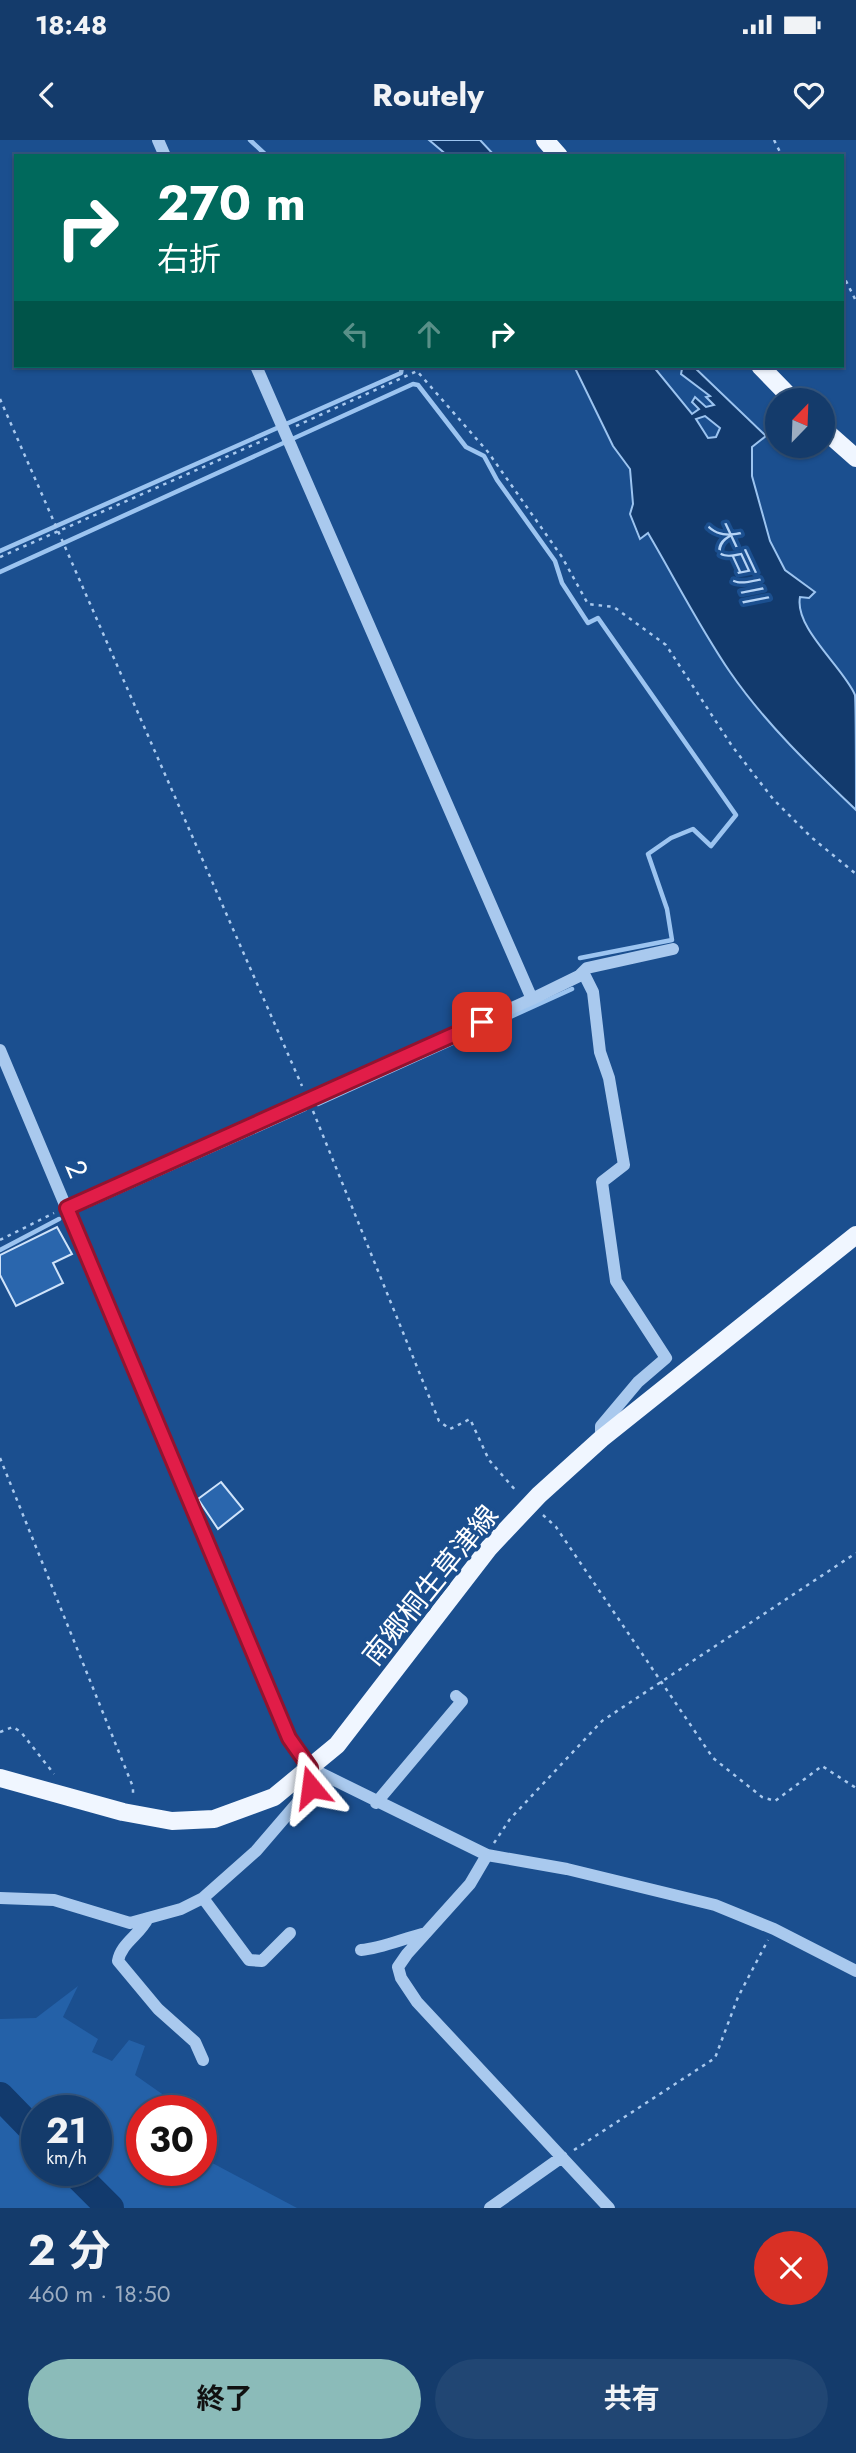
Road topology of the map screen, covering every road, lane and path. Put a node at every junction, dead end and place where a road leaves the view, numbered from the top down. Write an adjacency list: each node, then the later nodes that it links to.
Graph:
1 (545, 140): 2 (main road)
2 (557, 154)
3 (844, 277): 4 (path)
4 (856, 301)
5 (257, 368): 9 (street)
6 (762, 368): 7 (main road)
7 (781, 388)
8 (0, 399): 12 (path)
9 (285, 431): 12 (path); 14 (path); 17 (street)
10 (835, 439): 11 (main road)
11 (856, 458)
12 (58, 531): 13 (path); 19 (path)
13 (0, 557)
14 (856, 874)
15 (673, 949): 16 (street)
16 (583, 972): 17 (street); 23 (street)
17 (532, 999): 19 (street)
18 (0, 1051): 20 (street, 2)
19 (308, 1100): 20 (street); 25 (path)
20 (67, 1208): 22 (path); 30 (street, 2)
21 (856, 1236): 23 (main road, 南郷桐生草津線)
22 (0, 1240)
23 (601, 1439): 25 (main road, 南郷桐生草津線)
24 (0, 1458): 35 (path)
25 (531, 1504): 27 (path); 30 (main road, 南郷桐生草津線)
26 (856, 1553): 27 (path)
27 (663, 1683): 32 (path); 36 (path)
28 (456, 1696): 34 (street)
29 (0, 1732): 33 (path)
30 (310, 1768): 34 (street); 35 (main road, 南郷桐生草津線); 38 (street)
31 (0, 1778): 33 (main road, 南郷桐生草津線)
32 (856, 1788)
33 (55, 1793): 35 (main road, 南郷桐生草津線)
34 (376, 1802): 36 (street)
35 (135, 1814)
36 (487, 1855): 40 (street); 42 (street)
37 (0, 1898): 39 (street)
38 (203, 1898): 39 (street); 41 (street)
39 (148, 1918): 45 (street)
40 (774, 1929): 44 (street); 46 (path)
41 (290, 1933)
42 (426, 1933): 43 (street); 46 (street)
43 (361, 1950)
44 (856, 1971)
45 (203, 2060)
46 (562, 2157): 47 (street); 48 (street)
47 (489, 2208)
48 (609, 2208)

